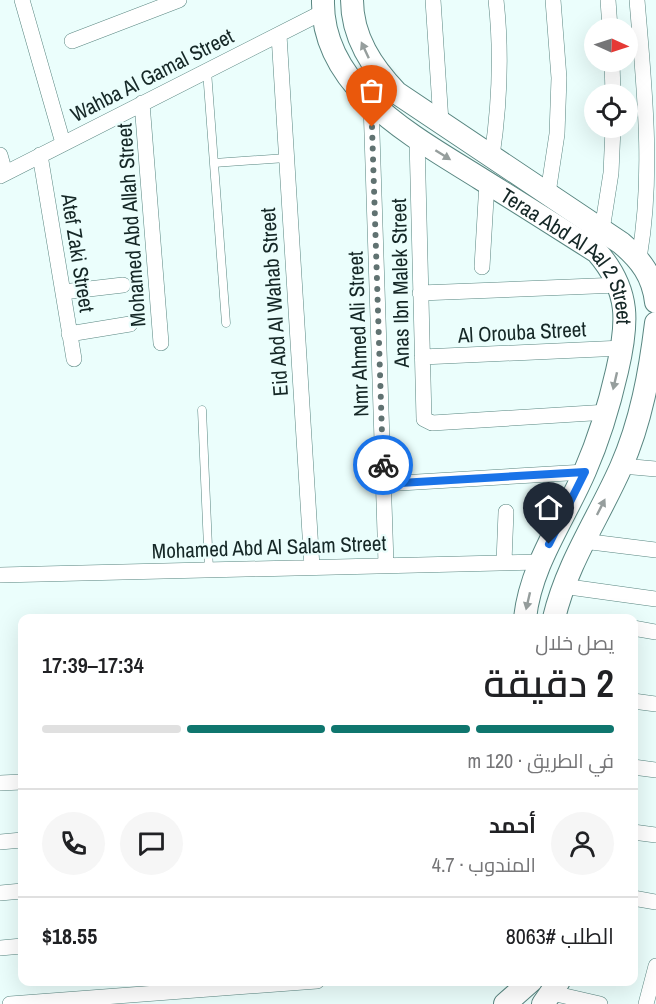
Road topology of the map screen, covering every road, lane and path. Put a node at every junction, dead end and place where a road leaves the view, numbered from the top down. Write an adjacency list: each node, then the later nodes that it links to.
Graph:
1 (22, 0): 21 (street)
2 (179, 0): 12 (street)
3 (352, 0): 18 (street, Teraa Abd Al Aal 2 Street, one-way to 3)
4 (433, 0): 18 (street)
5 (496, 0): 24 (street)
6 (553, 0): 30 (street)
7 (608, 0): 10 (street)
8 (637, 0): 13 (street)
9 (323, 6): 11 (street, Wahba Al Gamal Street); 16 (street, Teraa Abd Al Aal 2 Street)
10 (609, 18)
11 (279, 35): 14 (street, Wahba Al Gamal Street); 25 (street, Eid Abd Al Wahab Street)
12 (72, 41)
13 (648, 44): 17 (street)
14 (207, 71): 15 (street, Wahba Al Gamal Street); 26 (lane)
15 (142, 103): 21 (street, Wahba Al Gamal Street); 45 (street, Mohamed Abd Allah Street)
16 (371, 103): 19 (street, Teraa Abd Al Aal 2 Street); 55 (street, Nmr Ahmed Ali Street)
17 (650, 103): 27 (street)
18 (441, 122): 24 (street, Teraa Abd Al Aal 2 Street)
19 (417, 138): 29 (street, Teraa Abd Al Aal 2 Street, one-way to 29); 38 (street, Anas Ibn Malek Street)
20 (613, 138): 32 (street)
21 (63, 143): 23 (street, Wahba Al Gamal Street)
22 (0, 155): 28 (street)
23 (40, 155): 28 (street, Wahba Al Gamal Street); 37 (street, Atef Zaki Street)
24 (492, 156): 30 (street, Teraa Abd Al Aal 2 Street)
25 (286, 158): 26 (lane); 62 (street, Eid Abd Al Wahab Street)
26 (214, 163): 41 (lane)
27 (651, 166): 31 (street)
28 (3, 175)
29 (487, 182): 34 (street); 36 (street, Teraa Abd Al Aal 2 Street)
30 (548, 193): 32 (street, Teraa Abd Al Aal 2 Street)
31 (651, 223): 33 (street)
32 (602, 230): 33 (street, Teraa Abd Al Aal 2 Street)
33 (639, 258): 39 (street, Teraa Abd Al Aal 2 Street)
34 (482, 267)
35 (123, 285): 37 (street)
36 (619, 285): 38 (street); 40 (street, Teraa Abd Al Aal 2 Street)
37 (63, 292): 44 (street, Atef Zaki Street)
38 (420, 293): 47 (street, Anas Ibn Malek Street)
39 (656, 302)
40 (626, 320): 43 (street); 46 (street, Teraa Abd Al Aal 2 Street)
41 (226, 323)
42 (130, 324): 44 (street)
43 (655, 332): 49 (street, Teraa Abd Al Aal 2 Street)
44 (69, 334): 48 (street, Atef Zaki Street)
45 (161, 343)
46 (623, 348): 47 (street, Al Orouba Street); 51 (street, Teraa Abd Al Aal 2 Street, one-way to 51)
47 (422, 357): 51 (street, Anas Ibn Malek Street)
48 (74, 359)
49 (650, 399): 52 (street, Teraa Abd Al Aal 2 Street)
50 (202, 410): 63 (lane)
51 (608, 412): 54 (street, Teraa Abd Al Aal 2 Street)
52 (622, 466): 53 (street); 57 (street, Teraa Abd Al Aal 2 Street, one-way to 52)
53 (656, 469)
54 (585, 472): 55 (street); 60 (street, Teraa Abd Al Aal 2 Street)
55 (383, 484): 61 (street, Nmr Ahmed Ali Street)
56 (506, 512): 59 (street)
57 (583, 542): 58 (street); 65 (street, Teraa Abd Al Aal 2 Street)
58 (656, 550)
59 (504, 562): 60 (street, Mohamed Abd Al Salam Street); 61 (street, Mohamed Abd Al Salam Street)
60 (540, 562): 67 (street, Teraa Abd Al Aal 2 Street, one-way to 67)
61 (386, 564): 62 (street, Mohamed Abd Al Salam Street)
62 (312, 567): 63 (street, Mohamed Abd Al Salam Street)
63 (209, 570): 64 (street, Mohamed Abd Al Salam Street)
64 (0, 575)
65 (562, 586): 66 (street); 68 (street, Teraa Abd Al Aal 2 Street)
66 (656, 599)
67 (526, 614)
68 (558, 614)
69 (638, 629): 70 (street)
70 (656, 632)
71 (638, 702): 72 (street)
72 (656, 704)
73 (638, 768): 74 (street)
74 (656, 770)
75 (18, 782): 76 (street)
76 (0, 783)
77 (638, 833): 78 (street)
78 (656, 836)
79 (18, 840): 80 (street)
80 (0, 842)
81 (18, 891): 82 (street)
82 (0, 893)
83 (638, 899): 84 (street)
84 (656, 902)
85 (18, 946): 86 (street)
86 (0, 948)
87 (656, 966): 96 (street)
88 (266, 986): 91 (street)
89 (525, 986): 94 (street)
90 (551, 993): 95 (street)
91 (124, 1000): 92 (street)
92 (67, 1002): 93 (street)
93 (18, 1004)
94 (505, 1004)
95 (600, 1004)
96 (646, 1004)

